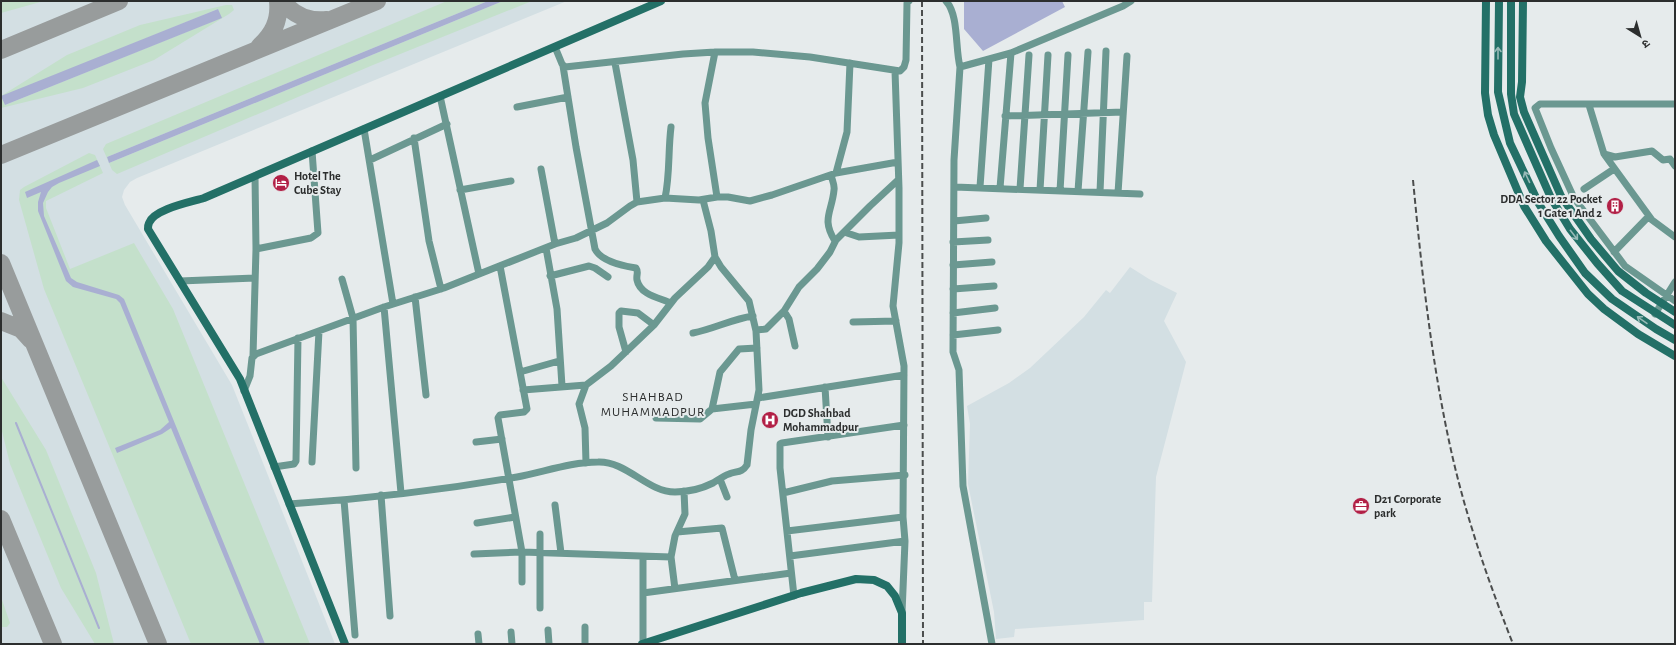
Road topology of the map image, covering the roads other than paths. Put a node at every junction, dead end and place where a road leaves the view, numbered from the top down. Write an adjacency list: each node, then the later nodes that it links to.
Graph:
1 (661, 1): 9 (street)
2 (909, 1): 23 (street)
3 (946, 1): 22 (street)
4 (1131, 1): 13 (street)
5 (1486, 1): 44 (street)
6 (1498, 1): 43 (street, one-way to 6)
7 (1511, 1): 34 (street)
8 (1523, 1): 32 (street)
9 (555, 46): 21 (street); 24 (street)
10 (1106, 51): 30 (street)
11 (715, 52): 19 (street); 20 (street); 68 (street)
12 (1088, 52): 33 (street)
13 (1011, 53): 18 (street); 38 (street)
14 (1029, 55): 35 (street)
15 (1048, 55): 36 (street)
16 (1068, 55): 37 (street)
17 (1127, 56): 31 (street)
18 (989, 58): 22 (street); 56 (street)
19 (615, 63): 21 (street); 71 (street)
20 (850, 63): 23 (street); 52 (street)
21 (563, 66): 25 (street)
22 (960, 67): 63 (street)
23 (895, 71): 48 (street)
24 (440, 96): 39 (street); 41 (street)
25 (568, 97): 28 (street); 75 (street)
26 (1675, 104): 27 (street)
27 (1589, 105): 29 (street); 46 (street)
28 (517, 107)
29 (1535, 108): 32 (street); 85 (street)
30 (1104, 112): 31 (street); 33 (street); 65 (street)
31 (1123, 112): 66 (street)
32 (1524, 112): 34 (street); 101 (street)
33 (1084, 114): 37 (street); 64 (street)
34 (1514, 114): 110 (street, one-way to 110)
35 (1024, 115): 36 (street); 38 (street); 59 (street)
36 (1044, 115): 37 (street); 61 (street)
37 (1065, 115): 62 (street)
38 (1005, 116): 57 (street)
39 (446, 124): 42 (street); 60 (street)
40 (671, 127): 69 (street)
41 (364, 129): 45 (street); 47 (street)
42 (414, 138): 47 (street); 98 (street)
43 (1509, 138): 44 (street); 123 (street, one-way to 43)
44 (1497, 143): 128 (street)
45 (312, 151): 53 (street); 84 (street)
46 (1604, 154): 49 (street); 51 (street)
47 (370, 160): 104 (street)
48 (898, 162): 52 (street); 54 (street)
49 (1675, 166)
50 (541, 169): 82 (street)
51 (1614, 169): 58 (street); 72 (street)
52 (834, 174): 68 (street); 80 (street)
53 (255, 176): 84 (street); 95 (street)
54 (898, 180): 76 (street); 77 (street)
55 (511, 181): 60 (street)
56 (980, 187): 57 (street); 63 (street)
57 (1000, 188): 59 (street)
58 (1584, 188)
59 (1020, 189): 61 (street)
60 (460, 190): 90 (street)
61 (1040, 190): 62 (street)
62 (1060, 191): 64 (street)
63 (955, 192): 74 (street)
64 (1078, 192): 65 (street)
65 (1100, 192): 66 (street)
66 (1118, 193): 67 (street)
67 (1140, 194)
68 (717, 197): 70 (street)
69 (665, 198): 70 (street); 71 (street)
70 (703, 200): 86 (street)
71 (637, 202): 75 (street)
72 (1649, 216): 78 (street); 85 (street)
73 (986, 218): 74 (street)
74 (954, 221): 81 (street)
75 (592, 231): 82 (street); 103 (street)
76 (844, 232): 77 (street); 80 (street)
77 (899, 235): 114 (street)
78 (1675, 237)
79 (988, 240): 81 (street)
80 (835, 241): 107 (street)
81 (953, 242): 88 (street)
82 (555, 244): 83 (street)
83 (546, 248): 89 (street); 91 (street)
84 (256, 249): 93 (street)
85 (1614, 252): 101 (street)
86 (715, 257): 103 (street); 111 (street)
87 (992, 262): 88 (street)
88 (953, 265): 99 (street)
89 (500, 266): 90 (street); 130 (street)
90 (479, 274): 98 (street)
91 (550, 276): 92 (street); 129 (street)
92 (608, 277)
93 (255, 278): 95 (street); 127 (street)
94 (342, 279): 112 (street)
95 (180, 281): 136 (street)
96 (1675, 282): 101 (street)
97 (994, 286): 99 (street)
98 (441, 289): 100 (street)
99 (953, 290): 109 (street)
100 (415, 297): 104 (street); 137 (street)
101 (1664, 300): 102 (street); 108 (street); 110 (street)
102 (1675, 301)
103 (671, 303): 116 (street)
104 (393, 304): 105 (street)
105 (384, 307): 112 (street); 153 (street)
106 (995, 308): 109 (street)
107 (784, 311): 117 (street); 124 (street)
108 (1675, 312)
109 (953, 313): 121 (street)
110 (1655, 314): 115 (street)
111 (753, 316): 117 (street); 120 (street)
112 (353, 318): 119 (street); 148 (street)
113 (853, 322): 114 (street)
114 (896, 322): 131 (street)
115 (1675, 325)
116 (654, 326): 126 (street); 126 (street)
117 (756, 330): 125 (street)
118 (998, 330): 121 (street)
119 (318, 331): 122 (street); 145 (street)
120 (693, 333)
121 (953, 336): 195 (street)
122 (298, 338): 127 (street); 147 (street)
123 (1675, 340)
124 (795, 346)
125 (757, 348): 138 (street); 139 (street)
126 (626, 352): 132 (street)
127 (253, 356): 136 (street)
128 (1675, 356)
129 (559, 361): 130 (street); 133 (street)
130 (520, 372): 135 (street)
131 (904, 375): 134 (street); 141 (street)
132 (586, 384): 133 (street); 146 (street)
133 (562, 386): 135 (street)
134 (825, 387): 138 (street); 142 (street)
135 (523, 390): 143 (street)
136 (244, 391): 147 (street)
137 (426, 395)
138 (757, 401): 139 (street); 151 (street)
139 (712, 408): 140 (street)
140 (656, 418)
141 (904, 425): 142 (street); 149 (street)
142 (828, 437): 154 (street)
143 (502, 438): 144 (street); 150 (street)
144 (476, 442)
145 (312, 462)
146 (586, 463): 150 (street); 152 (street)
147 (274, 467): 158 (street)
148 (356, 468)
149 (905, 475): 154 (street); 161 (street)
150 (508, 478): 153 (street); 160 (street)
151 (720, 479): 152 (street); 156 (street)
152 (684, 491): 164 (street)
153 (401, 493): 155 (street)
154 (783, 493): 163 (street)
155 (381, 495): 157 (street); 182 (street)
156 (727, 497)
157 (344, 500): 158 (street); 187 (street)
158 (289, 504): 188 (street)
159 (555, 505): 169 (street)
160 (515, 517): 162 (street); 167 (street)
161 (904, 517): 163 (street); 166 (street)
162 (478, 524)
163 (787, 531): 171 (street)
164 (677, 532): 173 (street); 175 (street)
165 (540, 534): 168 (street)
166 (905, 541): 171 (street); 181 (street)
167 (522, 552): 168 (street); 170 (street); 176 (street)
168 (540, 552): 169 (street); 180 (street)
169 (561, 553): 172 (street)
170 (474, 554)
171 (790, 556): 174 (street)
172 (644, 557): 173 (street); 178 (street)
173 (671, 557): 177 (street)
174 (792, 573): 175 (street); 179 (street)
175 (735, 580): 177 (street)
176 (522, 582)
177 (675, 589): 178 (street)
178 (643, 593): 193 (street)
179 (794, 596): 181 (street); 193 (street)
180 (540, 608)
181 (902, 613): 194 (street)
182 (390, 616)
183 (585, 627): 192 (street)
184 (548, 630): 191 (street)
185 (511, 632): 190 (street)
186 (478, 634): 189 (street)
187 (355, 635)
188 (345, 644)
189 (479, 644)
190 (512, 644)
191 (549, 644)
192 (585, 644)
193 (643, 644)
194 (902, 644)
195 (992, 644)

